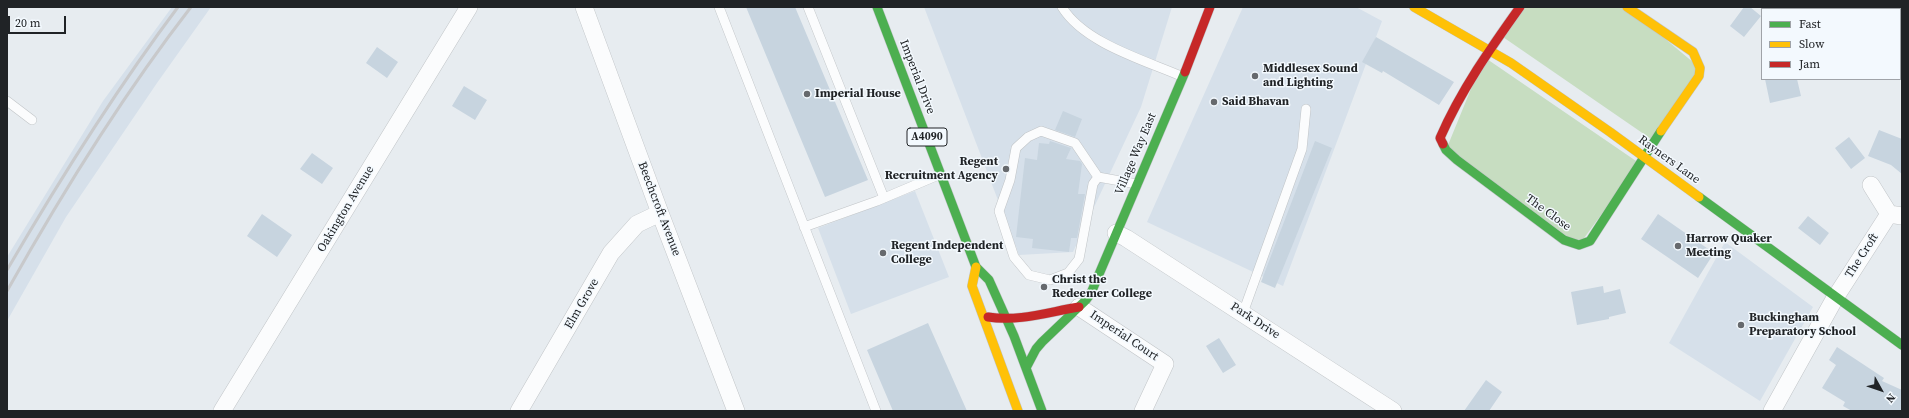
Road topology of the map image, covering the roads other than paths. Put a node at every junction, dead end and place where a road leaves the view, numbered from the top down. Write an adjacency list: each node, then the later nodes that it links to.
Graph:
1 (469, 7): 34 (street, Oakington Avenue)
2 (584, 7): 22 (street, Beechcroft Avenue)
3 (719, 7): 24 (lane)
4 (808, 7): 21 (lane)
5 (877, 7): 17 (street, Imperial Drive / A4090)
6 (1062, 7): 12 (lane)
7 (1210, 7): 12 (street, Village Way East)
8 (1414, 7): 11 (street, Rayners Lane)
9 (1520, 7): 11 (street, The Close)
10 (1627, 7): 16 (street, The Close)
11 (1489, 49): 16 (street, Rayners Lane); 16 (street, The Close)
12 (1181, 76): 19 (street, Village Way East)
13 (7, 101): 15 (lane)
14 (1306, 108): 29 (lane)
15 (32, 120)
16 (1644, 156): 27 (street, Rayners Lane)
17 (942, 174): 21 (lane); 26 (street, Imperial Drive / A4090)
18 (1098, 177): 18 (lane); 19 (lane)
19 (1137, 184): 25 (street, Village Way East)
20 (1871, 185): 23 (street, The Croft)
21 (884, 198): 24 (lane)
22 (660, 213): 35 (street, Elm Grove); 36 (street, Beechcroft Avenue)
23 (1896, 215): 27 (street, The Croft)
24 (804, 227): 37 (lane)
25 (1116, 234): 28 (street, Village Way East); 29 (street, Park Drive)
26 (976, 267): 30 (street); 31 (street, Imperial Drive / A4090)
27 (1835, 298): 32 (street, Rayners Lane); 42 (street, The Croft)
28 (1079, 307): 31 (street); 33 (street, Village Way East); 40 (street, Imperial Court)
29 (1243, 313): 41 (street, Park Drive)
30 (984, 316): 31 (street); 38 (street)
31 (1007, 320): 33 (street, Imperial Drive / A4090)
32 (1902, 345)
33 (1026, 368): 39 (street, Imperial Drive / A4090)
34 (222, 411)
35 (519, 411)
36 (736, 411)
37 (876, 411)
38 (1018, 411)
39 (1042, 411)
40 (1143, 411)
41 (1393, 411)
42 (1772, 411)

